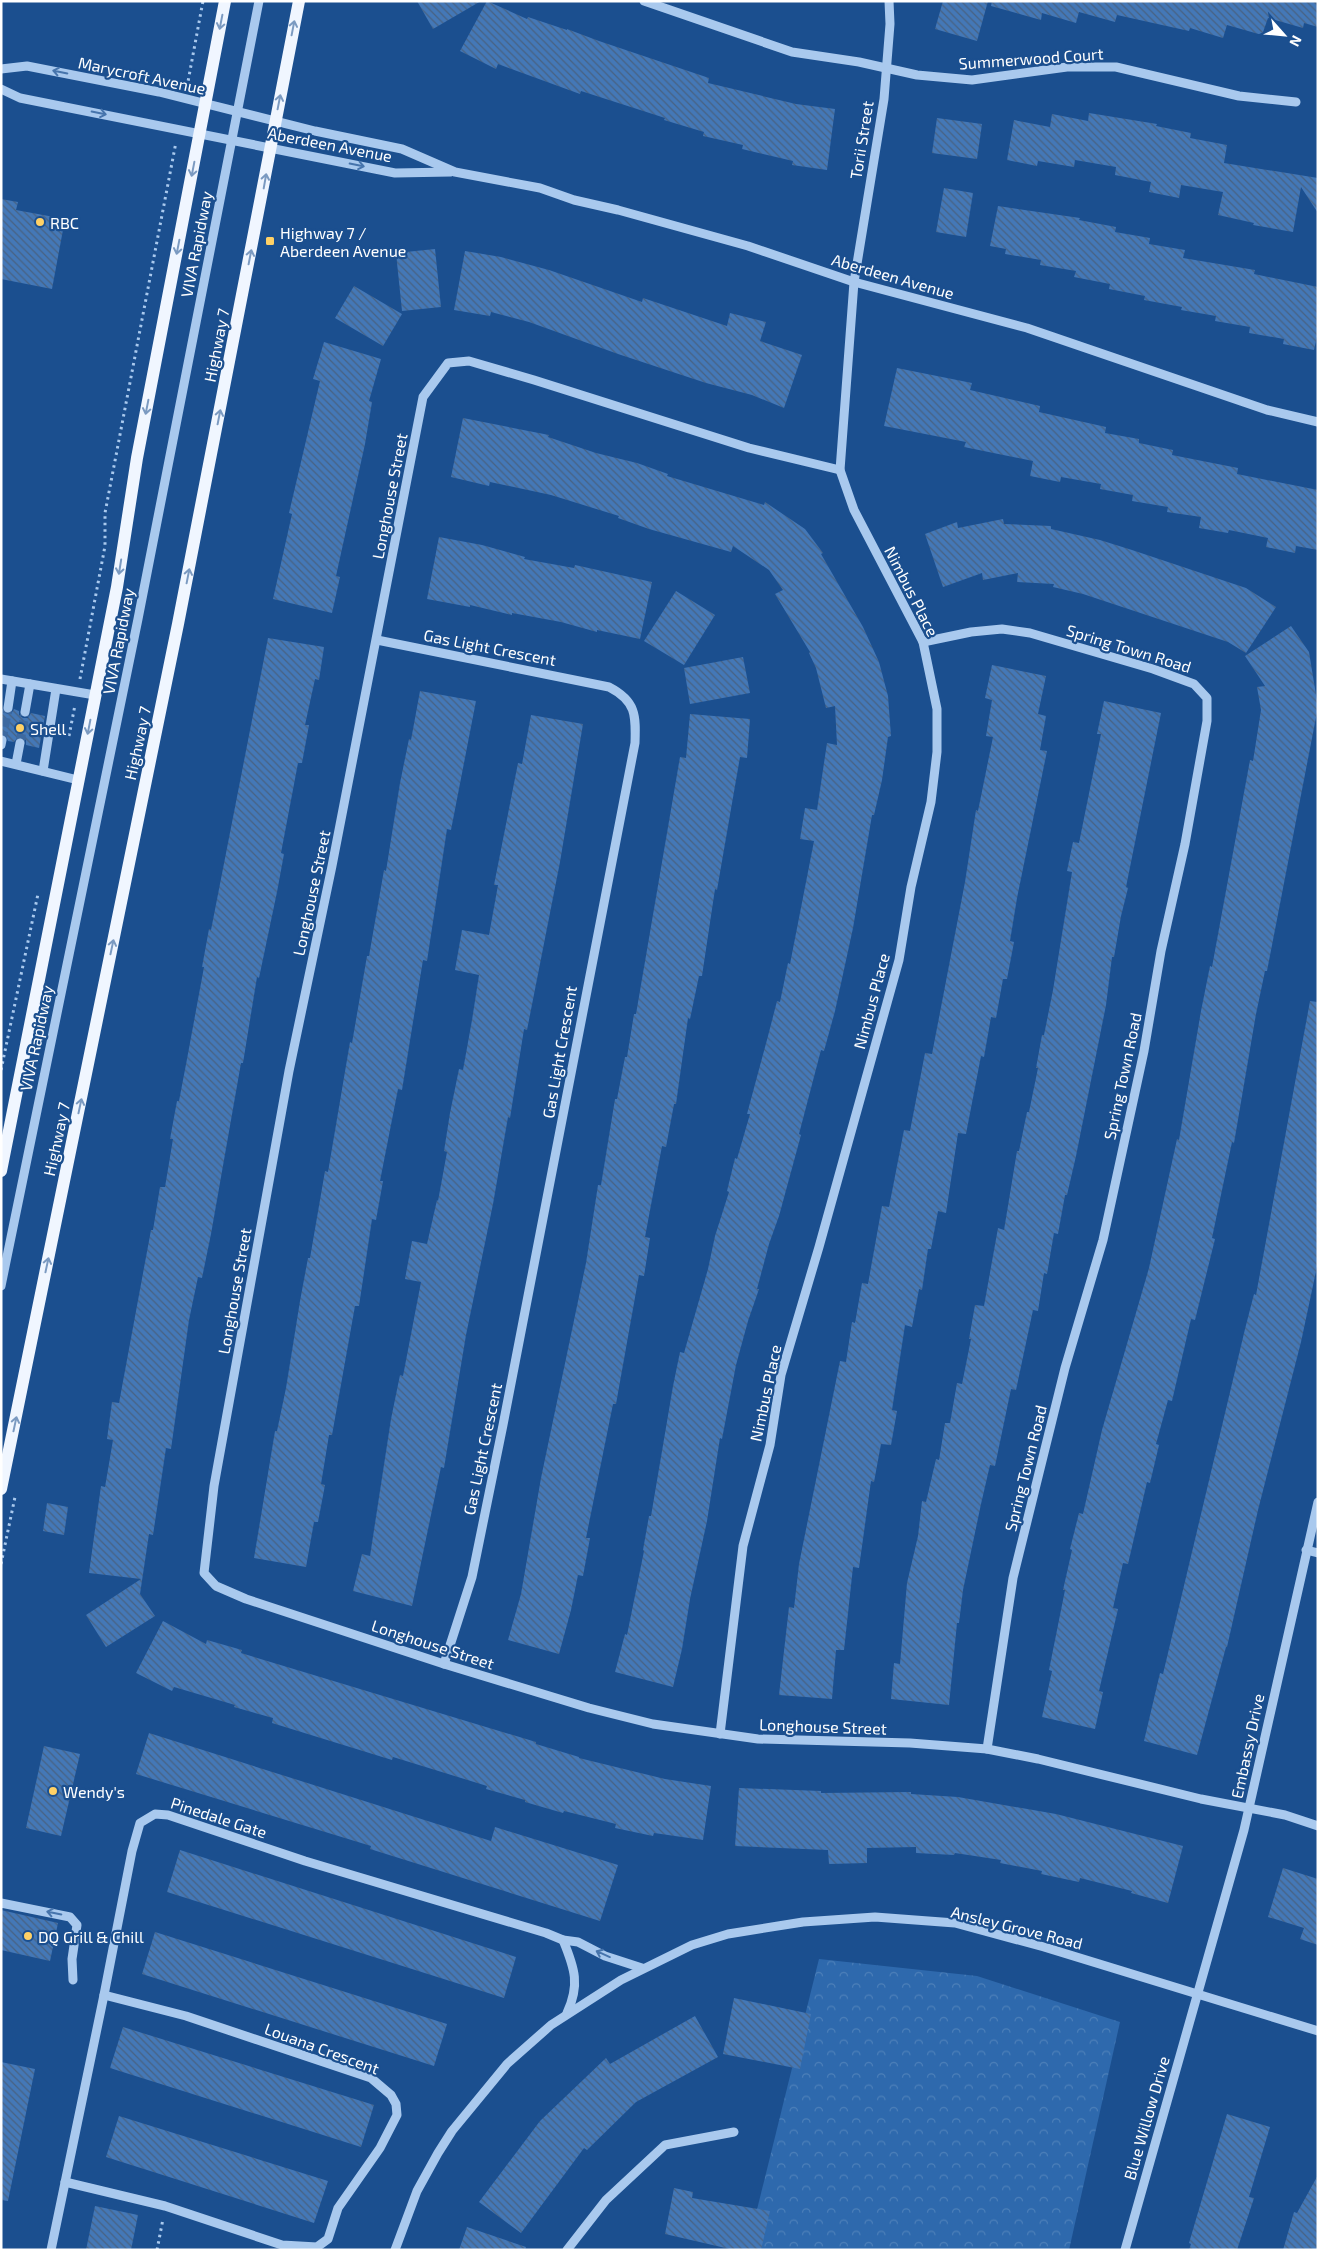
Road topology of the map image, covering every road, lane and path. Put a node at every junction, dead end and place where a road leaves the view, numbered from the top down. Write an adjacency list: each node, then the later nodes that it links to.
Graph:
1 (203, 1): 7 (path)
2 (225, 1): 12 (main road, one-way to 12)
3 (259, 1): 13 (street, VIVA Rapidway)
4 (299, 1): 14 (main road, Highway 7, one-way to 4)
5 (644, 1): 8 (street, Summerwood Court)
6 (889, 1): 8 (street, Torii Street)
7 (197, 34)
8 (886, 68): 11 (street, Summerwood Court); 20 (street, Torii Street)
9 (1, 69): 12 (street, Marycroft Avenue, one-way to 9)
10 (1, 88): 15 (street, one-way to 15)
11 (1296, 102)
12 (205, 104): 13 (street, Marycroft Avenue); 15 (main road)
13 (237, 112): 14 (street, Marycroft Avenue); 16 (street, VIVA Rapidway)
14 (276, 121): 17 (main road, Highway 7); 18 (street, Aberdeen Avenue)
15 (200, 133): 16 (street, Aberdeen Avenue); 30 (main road, one-way to 30)
16 (232, 140): 17 (street, Aberdeen Avenue); 42 (street, VIVA Rapidway)
17 (270, 148): 18 (street, Aberdeen Avenue, one-way to 18); 43 (main road, Highway 7, one-way to 17)
18 (456, 172): 20 (street, Aberdeen Avenue)
19 (167, 187): 29 (path)
20 (854, 282): 21 (street, Aberdeen Avenue); 22 (street, Nimbus Place)
21 (1318, 422)
22 (840, 470): 23 (street, Longhouse Street); 24 (street, Nimbus Place)
23 (377, 640): 47 (street, Longhouse Street); 47 (street, Gas Light Crescent)
24 (923, 642): 48 (street, Nimbus Place); 49 (street, Spring Town Road)
25 (1, 678): 26 (street)
26 (12, 681): 27 (street); 31 (street)
27 (30, 684): 28 (street); 32 (street)
28 (56, 689): 29 (street); 37 (street)
29 (77, 692): 30 (street); 33 (path)
30 (95, 695): 38 (main road, one-way to 38)
31 (8, 708)
32 (25, 712)
33 (69, 739)
34 (20, 743): 36 (street)
35 (1, 761): 36 (street)
36 (16, 764): 37 (street)
37 (44, 771): 38 (street)
38 (78, 780): 41 (main road)
39 (39, 886): 40 (path)
40 (1, 1070)
41 (1, 1171)
42 (1, 1286)
43 (1, 1489)
44 (1318, 1502): 45 (street, Embassy Drive)
45 (1306, 1550): 46 (street); 50 (street, Embassy Drive)
46 (1318, 1554)
47 (444, 1664): 48 (street, Longhouse Street)
48 (720, 1734): 49 (street, Longhouse Street)
49 (987, 1749): 50 (street, Longhouse Street)
50 (1249, 1808): 51 (street, Longhouse Street); 56 (street, Embassy Drive)
51 (1318, 1826)
52 (1, 1903): 55 (street, one-way to 52)
53 (563, 1940): 54 (street, Pinedale Gate, one-way to 53); 57 (street, Pinedale Gate); 58 (street)
54 (642, 1968): 56 (street, Ansley Grove Road); 58 (street, Ansley Grove Road)
55 (73, 1980)
56 (1197, 1994): 59 (street, Ansley Grove Road); 67 (street, Blue Willow Drive)
57 (104, 1995): 61 (street, Pinedale Gate); 62 (street, Louana Crescent)
58 (567, 2013): 65 (street, Ansley Grove Road)
59 (1318, 2031)
60 (734, 2132): 66 (street)
61 (65, 2182): 62 (street, Louana Crescent); 63 (street, Pinedale Gate)
62 (165, 2206): 64 (path)
63 (51, 2250)
64 (156, 2250)
65 (395, 2250)
66 (567, 2250)
67 (1125, 2250)

